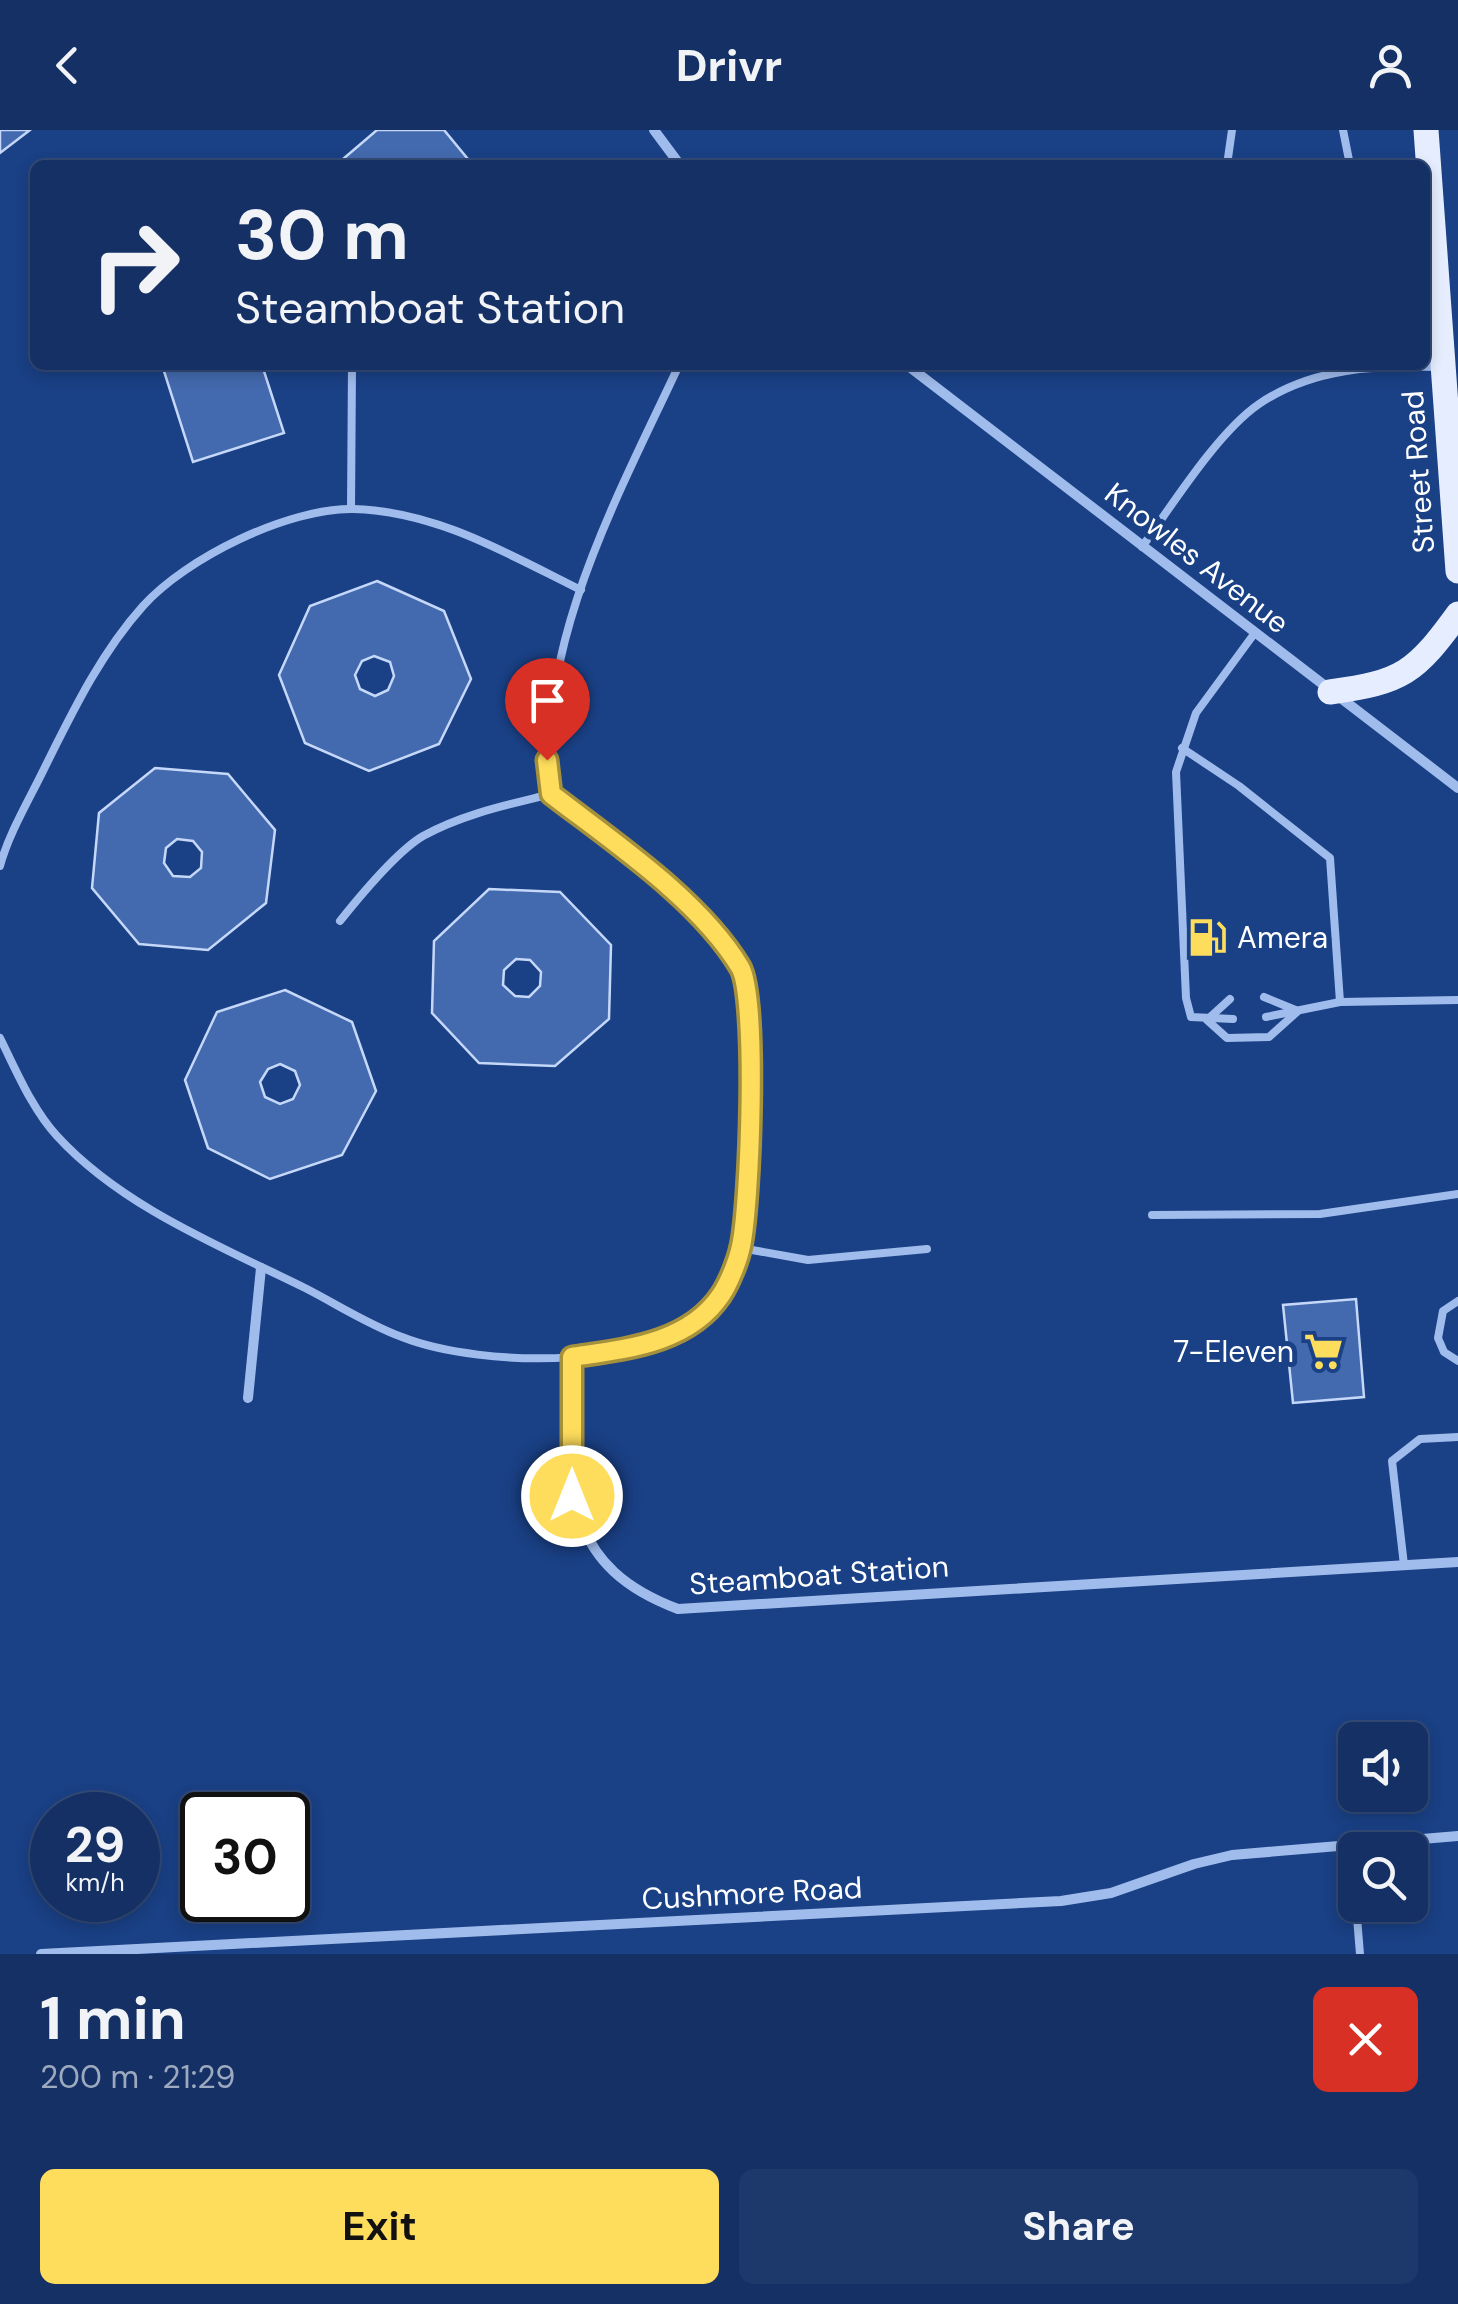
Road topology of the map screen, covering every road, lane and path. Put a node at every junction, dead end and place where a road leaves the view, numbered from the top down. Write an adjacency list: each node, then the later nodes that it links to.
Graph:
1 (654, 130): 5 (street)
2 (1232, 130): 6 (lane)
3 (1343, 130): 7 (lane)
4 (1426, 130): 8 (main road, Street Road)
5 (676, 160)
6 (1228, 160)
7 (1349, 160)
8 (1427, 160)
9 (1430, 238): 10 (main road, Street Road)
10 (1449, 307): 12 (main road, Street Road)
11 (1430, 367): 12 (lane)
12 (1444, 367): 19 (main road, Street Road)
13 (352, 370): 17 (lane)
14 (678, 370): 20 (lane)
15 (913, 370): 18 (street, Knowles Avenue)
16 (1346, 370): 18 (lane)
17 (351, 509): 20 (lane); 27 (lane)
18 (1142, 547): 22 (street, Knowles Avenue)
19 (1458, 571)
20 (581, 590): 26 (lane)
21 (1458, 614): 23 (main road)
22 (1254, 634): 23 (street, Knowles Avenue); 24 (lane)
23 (1330, 692): 25 (street, Knowles Avenue)
24 (1182, 748): 32 (lane); 36 (lane)
25 (1458, 788)
26 (551, 794): 28 (lane); 40 (lane)
27 (0, 866)
28 (340, 922)
29 (1264, 997): 33 (lane)
30 (1230, 999): 36 (lane)
31 (1458, 1000): 32 (lane)
32 (1340, 1002): 33 (lane)
33 (1298, 1011): 34 (lane); 36 (lane)
34 (1266, 1017)
35 (1233, 1019): 36 (lane)
36 (1207, 1020)
37 (0, 1038): 42 (lane)
38 (1458, 1194): 39 (lane)
39 (1152, 1215)
40 (741, 1248): 41 (lane); 44 (lane)
41 (927, 1249)
42 (261, 1268): 44 (lane); 46 (street)
43 (1458, 1301): 45 (lane)
44 (572, 1357): 49 (street, Steamboat Station)
45 (1458, 1361)
46 (248, 1398)
47 (1458, 1437): 49 (lane)
48 (1458, 1562): 49 (street, Steamboat Station)
49 (1404, 1565)
50 (1458, 1836): 51 (street, Cushmore Road)
51 (1428, 1839)
52 (1338, 1847): 54 (street, Cushmore Road)
53 (1357, 1922): 55 (lane)
54 (41, 1954)
55 (1360, 1954)

